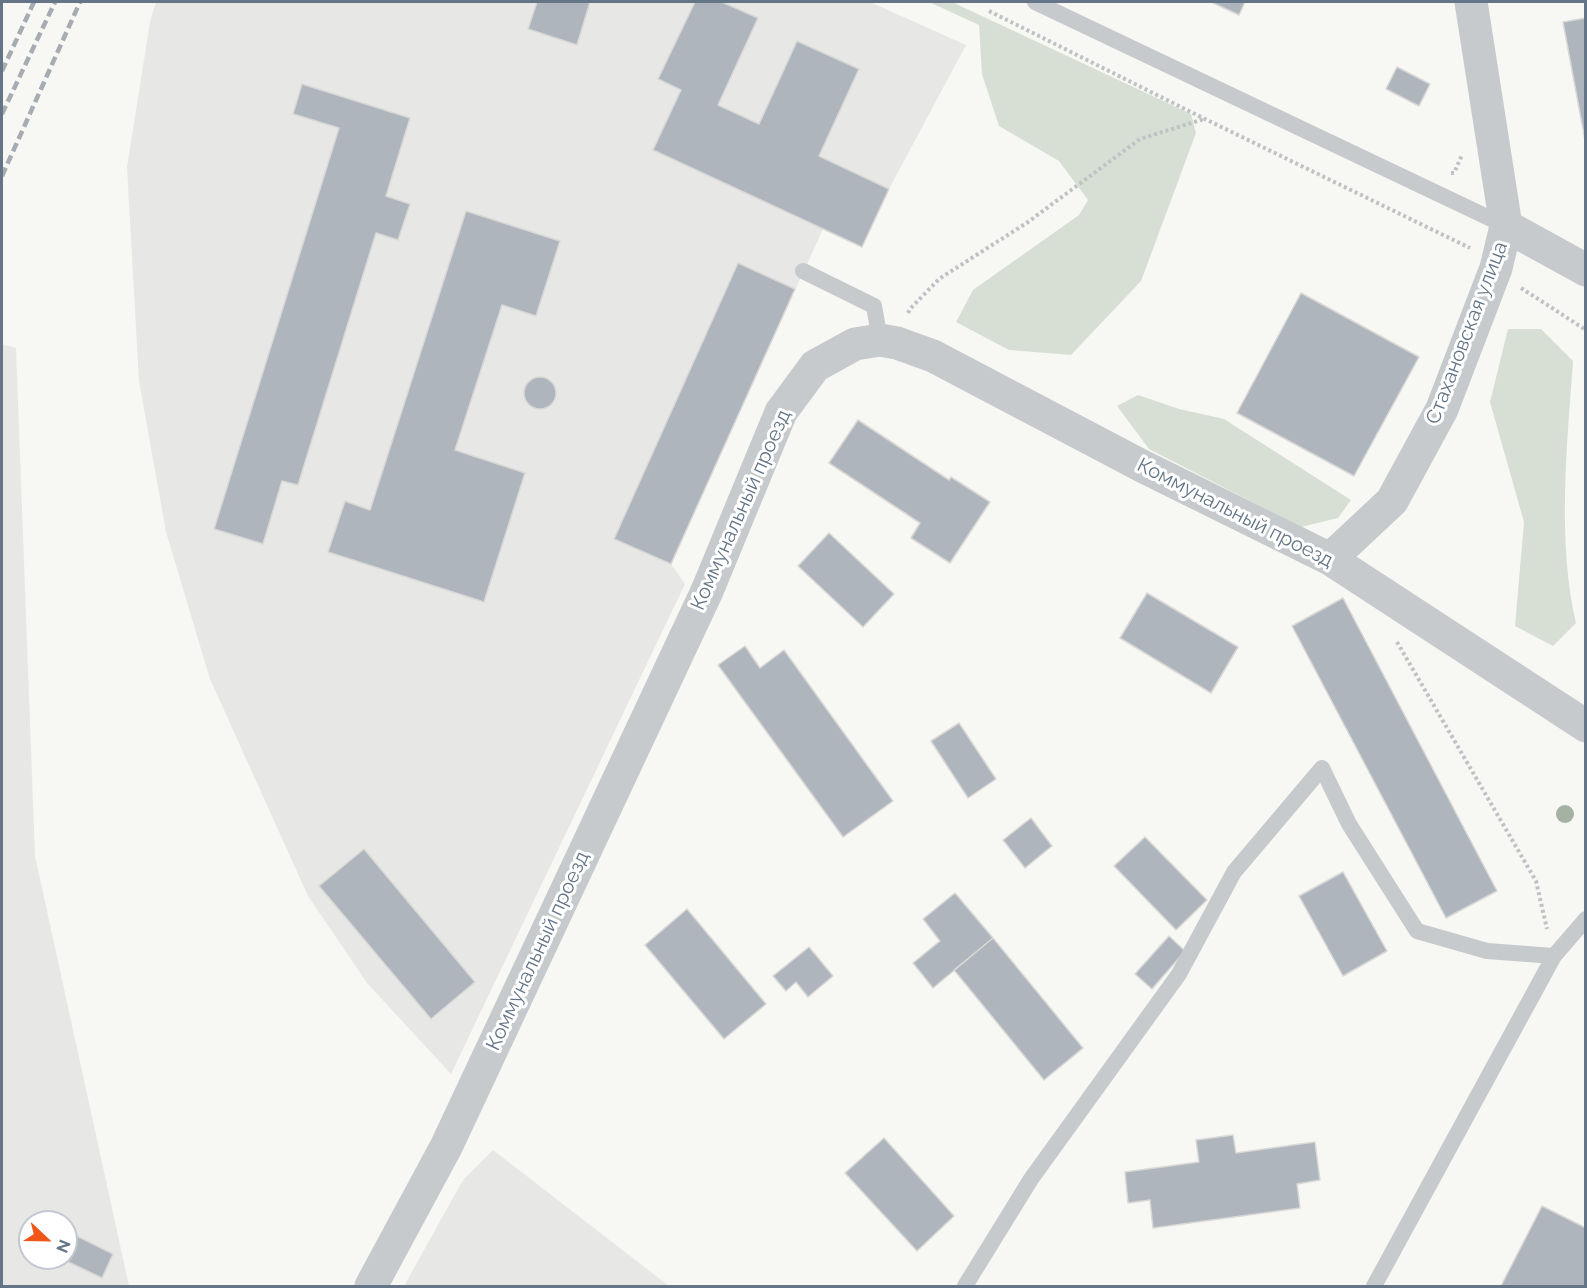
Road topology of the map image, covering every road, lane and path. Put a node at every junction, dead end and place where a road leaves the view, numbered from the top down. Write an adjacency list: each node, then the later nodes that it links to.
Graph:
1 (1035, 2): 7 (lane)
2 (1471, 2): 7 (street, Стахановская улица)
3 (989, 11): 4 (path)
4 (1205, 119): 8 (path); 12 (path)
5 (1464, 151): 6 (path)
6 (1446, 174)
7 (1506, 226): 8 (street, Стахановская улица); 9 (street)
8 (1496, 268): 11 (path); 13 (street, Стахановская улица)
9 (1586, 270)
10 (803, 271): 12 (lane)
11 (1586, 330)
12 (888, 341): 13 (street, Коммунальный проезд); 18 (street, Коммунальный проезд)
13 (1330, 559): 15 (street, Коммунальный проезд)
14 (1395, 637): 17 (path)
15 (1586, 726)
16 (1586, 919): 17 (lane)
17 (1554, 956): 19 (lane); 20 (lane)
18 (371, 1287)
19 (965, 1287)
20 (1374, 1287)

